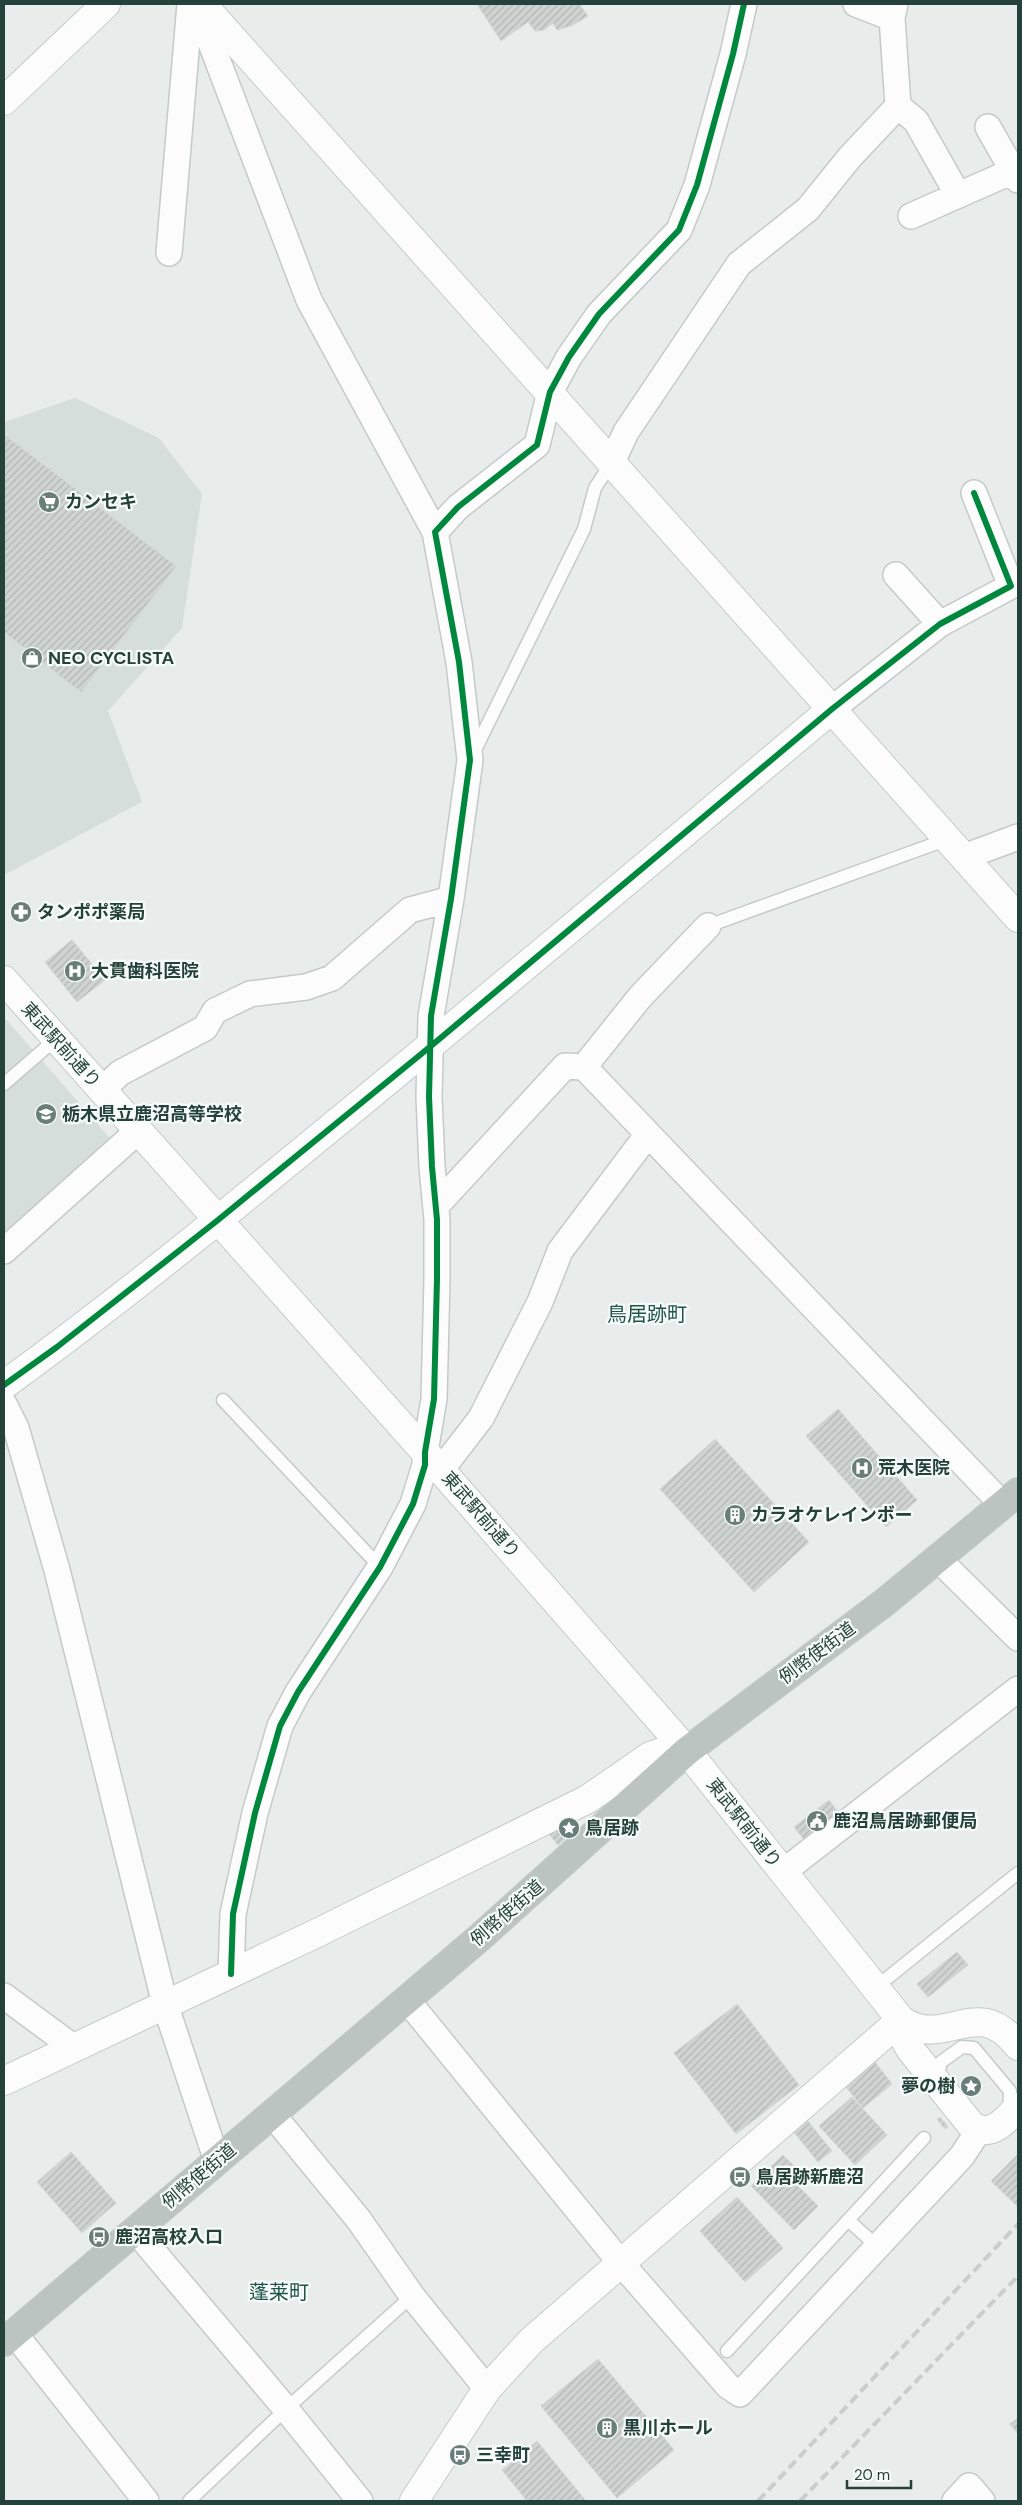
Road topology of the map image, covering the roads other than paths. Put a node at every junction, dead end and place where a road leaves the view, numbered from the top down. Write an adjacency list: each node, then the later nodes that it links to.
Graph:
1 (106, 4): 8 (street)
2 (190, 4): 14 (street)
3 (196, 4): 18 (street)
4 (202, 4): 15 (street)
5 (744, 4): 15 (street)
6 (856, 4): 7 (street)
7 (893, 11): 9 (street)
8 (4, 101)
9 (898, 106): 12 (street); 16 (street)
10 (988, 127): 11 (street)
11 (1016, 176): 12 (street)
12 (958, 196): 13 (street)
13 (911, 216)
14 (169, 253)
15 (550, 392): 16 (street); 18 (street)
16 (612, 462): 21 (street); 22 (lane)
17 (974, 494): 20 (street)
18 (435, 532): 22 (street)
19 (896, 575): 20 (street)
20 (940, 624): 21 (street)
21 (832, 709): 24 (street); 30 (street)
22 (470, 760): 25 (street)
23 (1018, 837): 24 (street)
24 (956, 848): 26 (street); 27 (lane)
25 (451, 899): 30 (street); 33 (street)
26 (1018, 918)
27 (708, 926): 31 (street)
28 (4, 980): 29 (street, 東武駅前通り)
29 (56, 1039): 32 (lane); 33 (street, 東武駅前通り)
30 (431, 1046): 36 (street); 37 (street)
31 (584, 1067): 35 (street); 36 (street)
32 (4, 1084)
33 (102, 1090): 34 (street, 東武駅前通り)
34 (138, 1131): 37 (street, 東武駅前通り); 38 (street)
35 (648, 1134): 42 (street); 43 (street)
36 (436, 1206): 42 (street)
37 (218, 1220): 39 (street); 42 (street, 東武駅前通り)
38 (4, 1251)
39 (4, 1385)
40 (223, 1400): 45 (lane)
41 (4, 1404): 55 (street)
42 (433, 1461): 45 (street); 48 (street, 東武駅前通り)
43 (1011, 1499): 44 (highway, 例幣使街道)
44 (938, 1559): 46 (street); 48 (highway, 例幣使街道)
45 (380, 1567): 51 (street)
46 (1016, 1632)
47 (1018, 1689): 49 (street)
48 (687, 1751): 49 (street, 東武駅前通り); 51 (street); 54 (highway, 例幣使街道)
49 (783, 1872): 52 (street, 東武駅前通り)
50 (1018, 1873): 52 (lane)
51 (231, 1974): 55 (street)
52 (875, 1988): 56 (street, 東武駅前通り)
53 (4, 1996): 59 (street)
54 (407, 2000): 63 (highway, 例幣使街道); 70 (street)
55 (165, 2004): 59 (street); 66 (street)
56 (901, 2020): 57 (street); 60 (street); 70 (street)
57 (940, 2030): 58 (street); 60 (street)
58 (1018, 2046)
59 (74, 2047): 61 (street)
60 (931, 2077): 62 (lane); 64 (street)
61 (4, 2081)
62 (1013, 2112): 64 (street)
63 (272, 2114): 66 (highway, 例幣使街道); 71 (street)
64 (979, 2130): 69 (street)
65 (924, 2138): 67 (lane)
66 (217, 2161): 68 (highway, 例幣使街道)
67 (848, 2220): 69 (lane); 73 (lane)
68 (135, 2230): 72 (highway, 例幣使街道); 75 (street)
69 (878, 2247): 70 (street)
70 (620, 2262): 74 (street)
71 (412, 2296): 74 (street); 75 (lane)
72 (9, 2338): 76 (street)
73 (727, 2351)
74 (487, 2389): 79 (street)
75 (286, 2409): 77 (lane); 78 (street)
76 (146, 2501)
77 (189, 2501)
78 (360, 2501)
79 (414, 2501)
80 (955, 2501): 81 (street)
81 (982, 2501)

